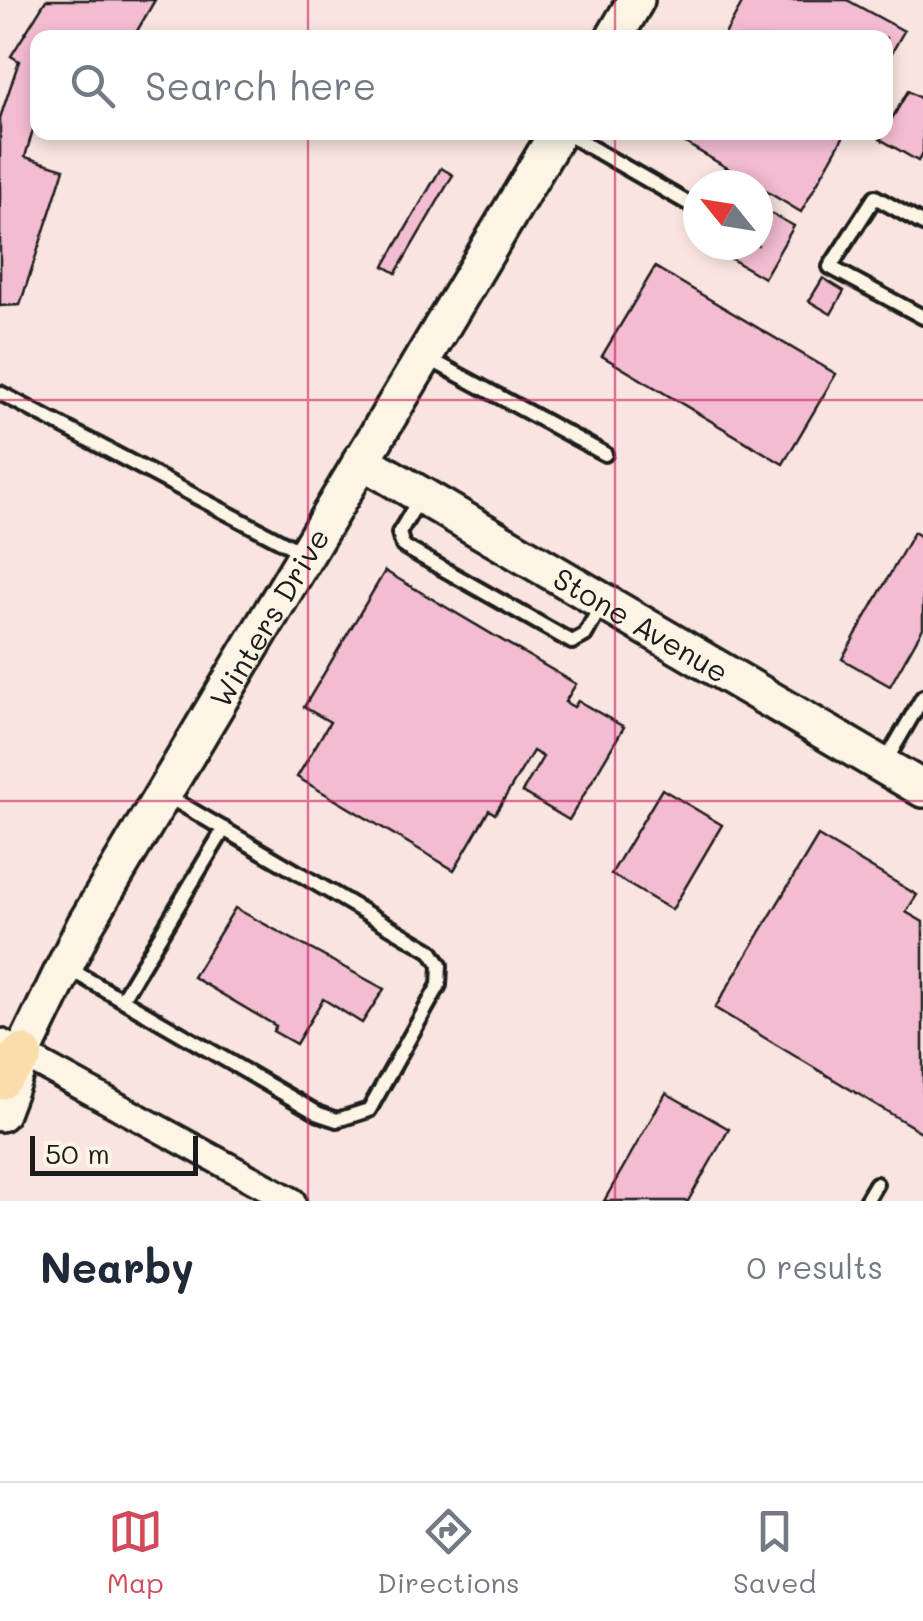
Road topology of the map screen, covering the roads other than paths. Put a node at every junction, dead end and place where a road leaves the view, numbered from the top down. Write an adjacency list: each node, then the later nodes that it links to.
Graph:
1 (636, 0): 2 (street)
2 (619, 30)
3 (556, 140): 8 (street, Winters Drive)
4 (575, 140): 5 (lane)
5 (683, 201)
6 (923, 224): 7 (lane)
7 (923, 318)
8 (424, 356): 10 (lane); 11 (street, Winters Drive)
9 (0, 393): 13 (lane)
10 (605, 454)
11 (361, 460): 12 (street, Stone Avenue); 13 (street, Winters Drive)
12 (422, 496): 14 (street, Stone Avenue); 14 (lane)
13 (306, 554): 18 (street, Winters Drive)
14 (603, 602): 16 (street, Stone Avenue)
15 (923, 696): 16 (lane)
16 (883, 766): 17 (street, Stone Avenue)
17 (923, 789)
18 (163, 793): 19 (lane); 20 (street, Winters Drive)
19 (224, 829): 21 (lane); 21 (lane)
20 (64, 966): 21 (lane); 22 (street, Winters Drive)
21 (122, 999)
22 (7, 1059): 23 (street, Winters Drive); 25 (street)
23 (0, 1113)
24 (876, 1184): 26 (lane)
25 (292, 1201)
26 (866, 1201)

